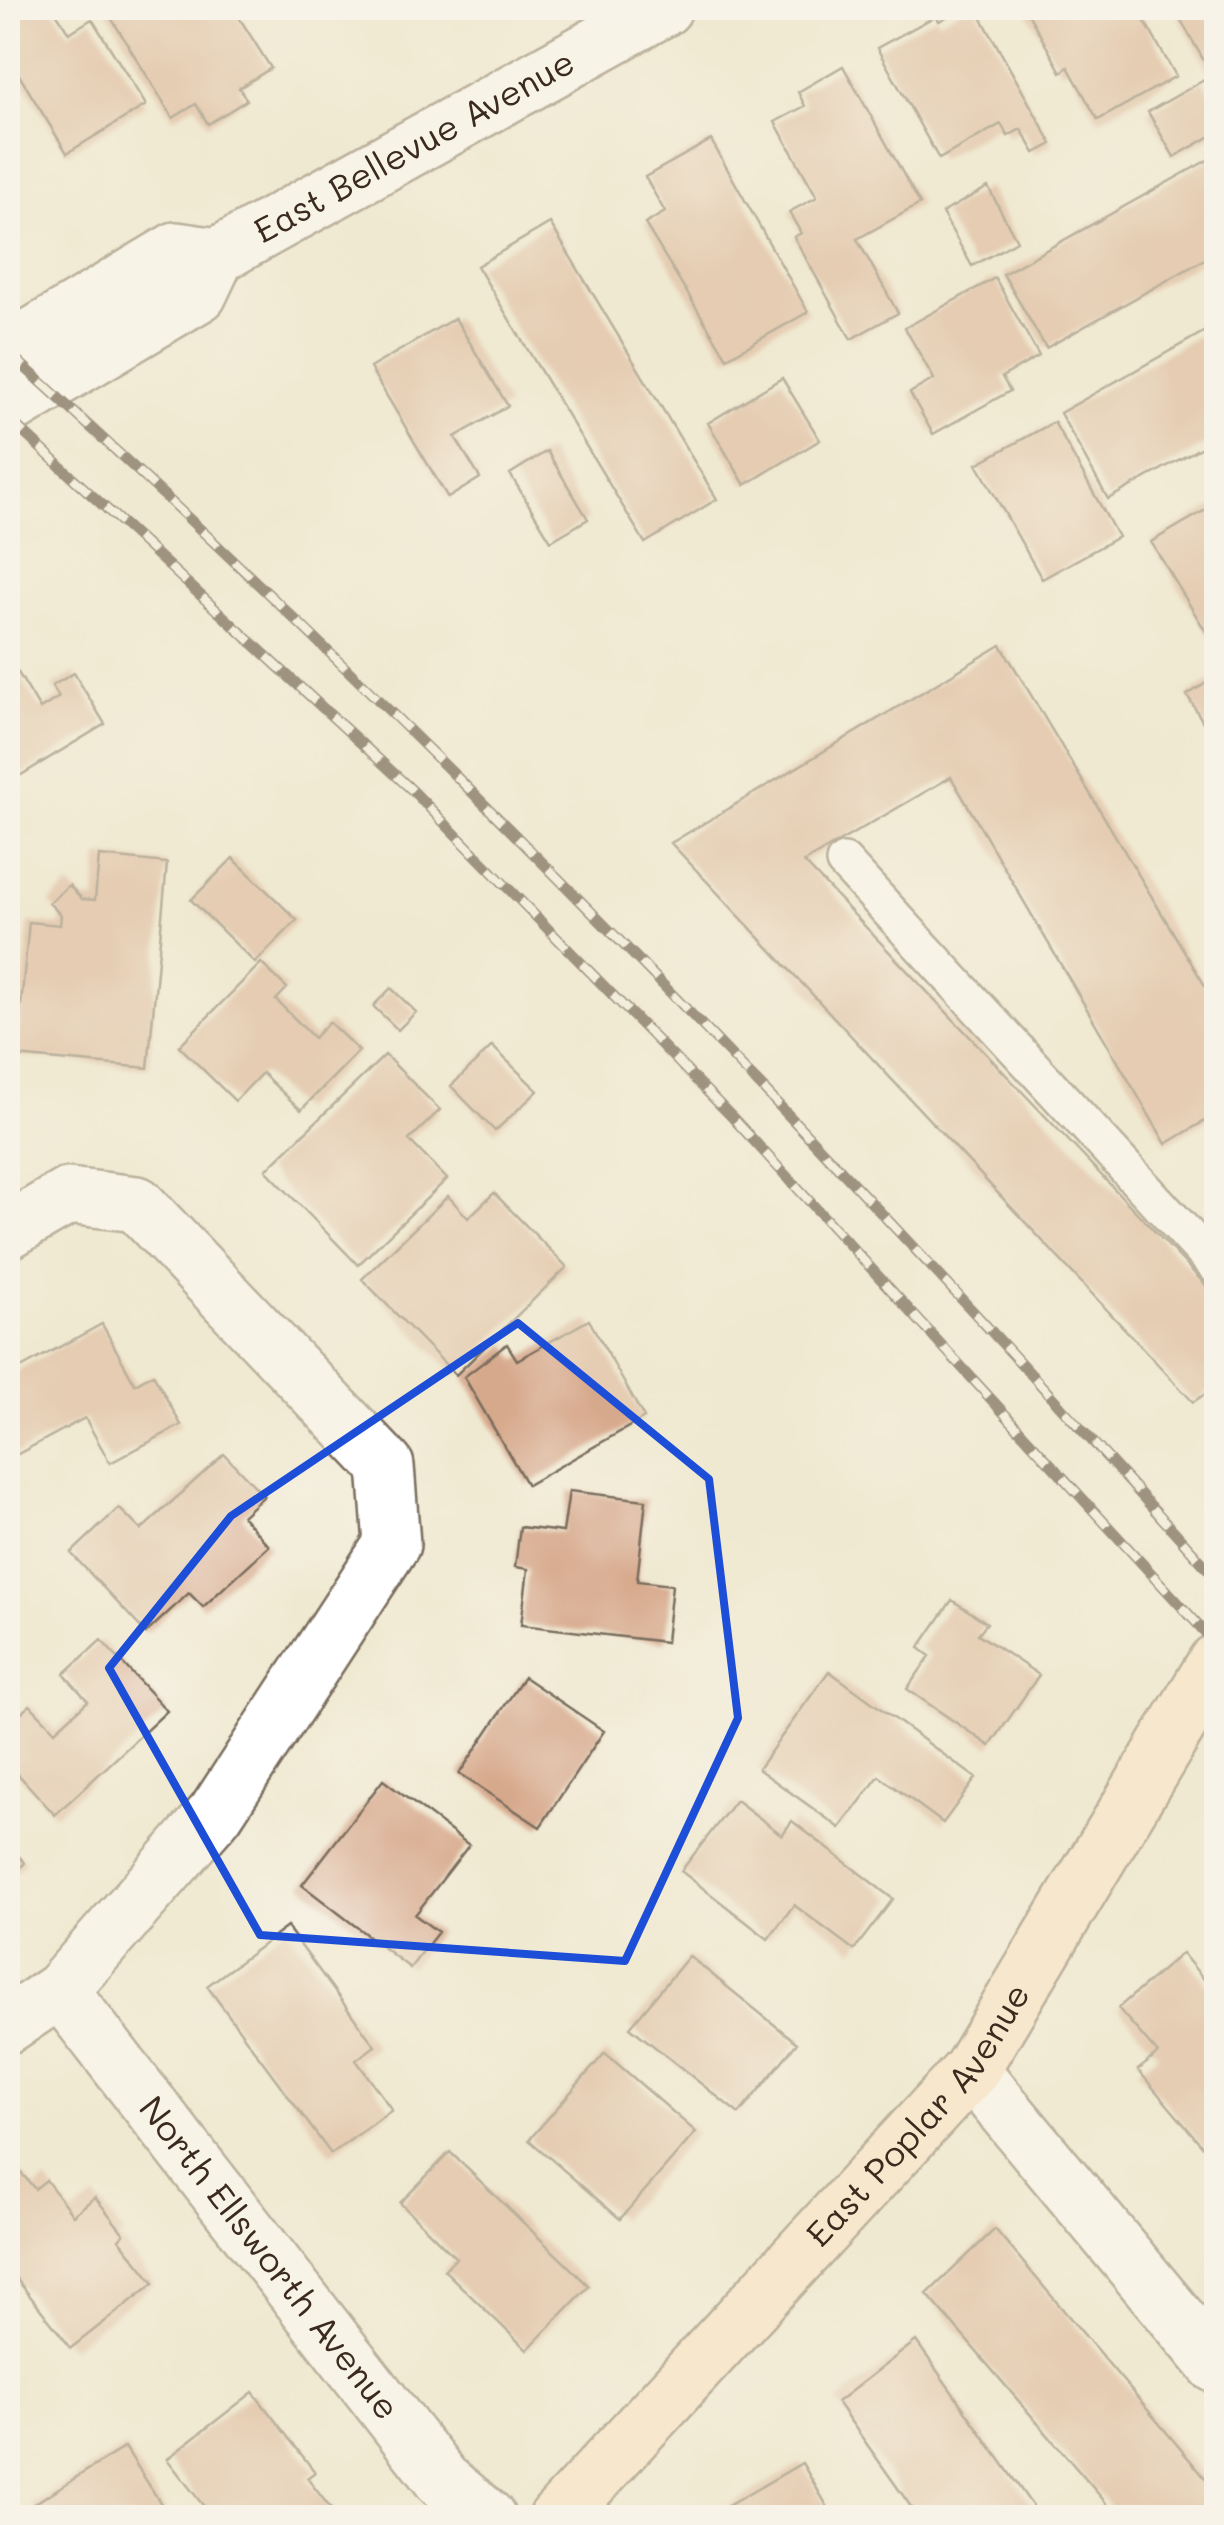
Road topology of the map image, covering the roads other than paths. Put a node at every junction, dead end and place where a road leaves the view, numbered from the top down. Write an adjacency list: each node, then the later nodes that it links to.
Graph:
1 (664, 8): 2 (street, East Bellevue Avenue)
2 (217, 256): 3 (street, East Bellevue Avenue); 4 (street, East Bellevue Avenue)
3 (8, 351)
4 (8, 408)
5 (844, 862): 7 (lane)
6 (8, 1231): 9 (street)
7 (1216, 1266)
8 (1216, 1662): 11 (main road, East Poplar Avenue)
9 (60, 1990): 10 (street); 13 (street, North Ellsworth Avenue)
10 (8, 2025)
11 (971, 2070): 12 (street); 14 (main road, East Poplar Avenue)
12 (1216, 2365)
13 (488, 2518)
14 (557, 2518)

